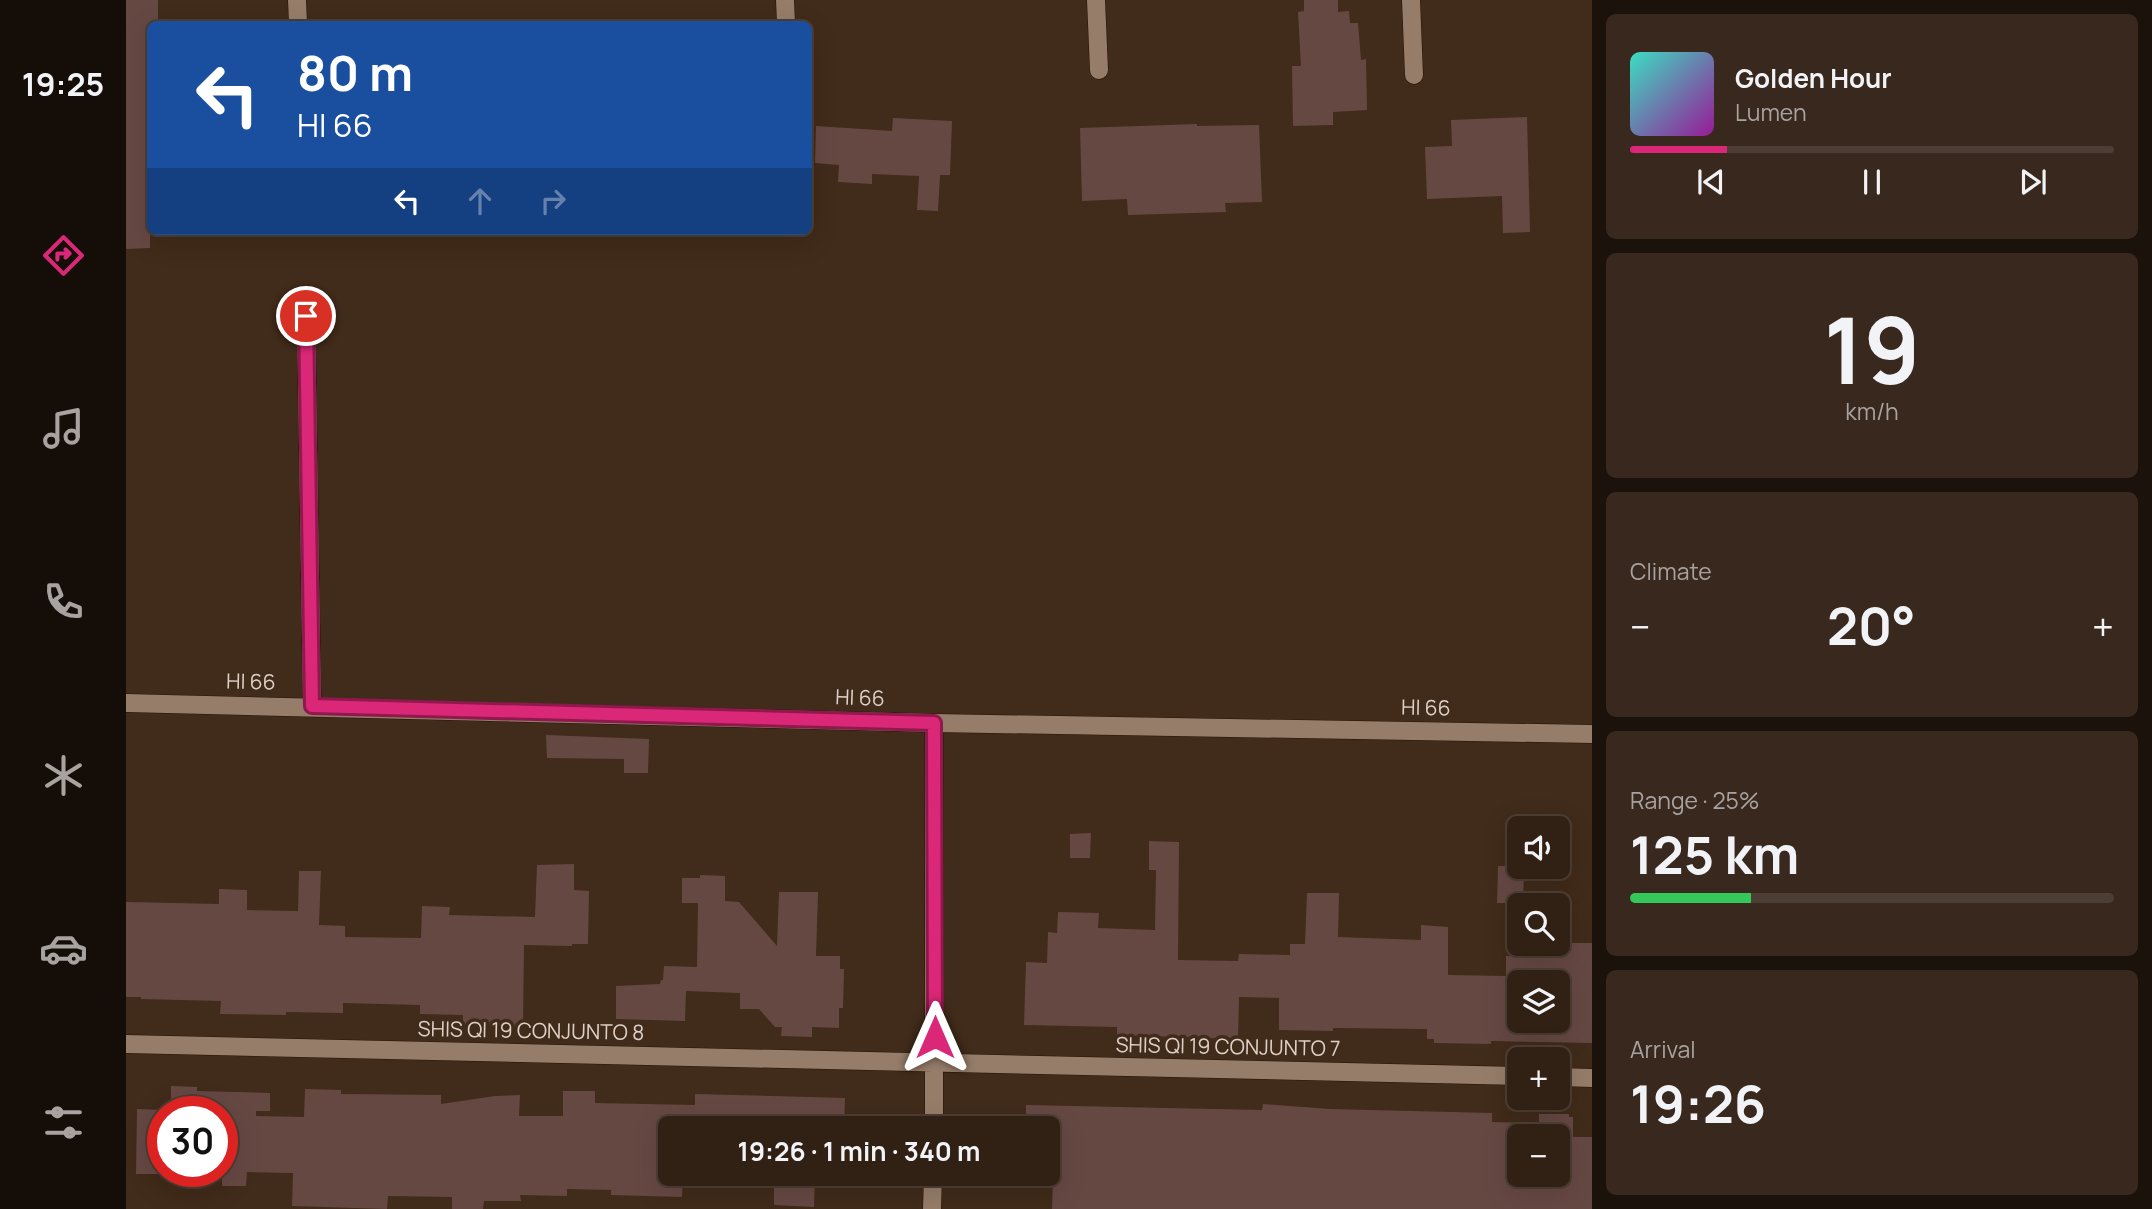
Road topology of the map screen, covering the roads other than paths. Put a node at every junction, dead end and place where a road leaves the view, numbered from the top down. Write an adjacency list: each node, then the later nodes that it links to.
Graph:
1 (298, 0): 5 (street)
2 (785, 0): 6 (street)
3 (1096, 0): 7 (street)
4 (1411, 0): 8 (street)
5 (298, 21)
6 (786, 21)
7 (1099, 70)
8 (1414, 75)
9 (306, 316): 11 (street)
10 (126, 702): 11 (street, HI 66)
11 (312, 706): 12 (street, HI 66)
12 (934, 723): 13 (street, HI 66); 15 (street)
13 (1592, 734)
14 (126, 1044): 15 (street, SHIS QI 19 CONJUNTO 8)
15 (935, 1063): 16 (street, SHIS QI 19 CONJUNTO 7); 19 (street)
16 (1507, 1076)
17 (1570, 1077): 18 (street)
18 (1592, 1078)
19 (934, 1116)
20 (933, 1186): 21 (street)
21 (932, 1209)

